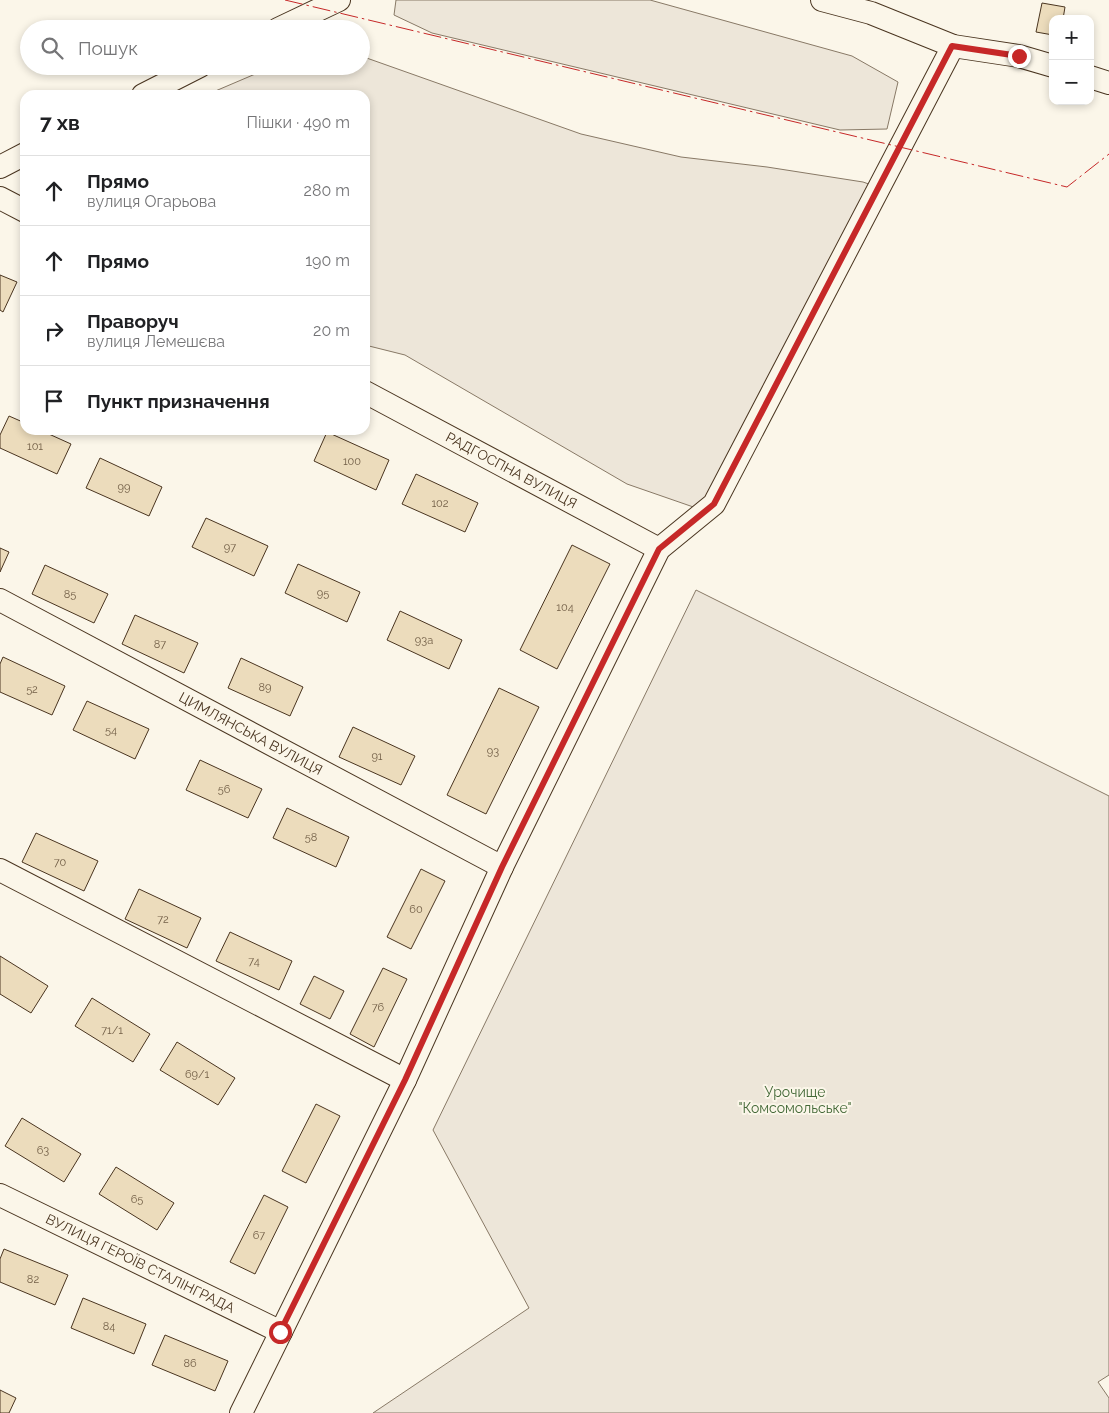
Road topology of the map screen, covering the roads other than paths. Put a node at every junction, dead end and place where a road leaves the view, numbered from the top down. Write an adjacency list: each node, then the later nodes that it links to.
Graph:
1 (339, 0): 3 (street)
2 (822, 0): 4 (street)
3 (297, 20)
4 (952, 46): 5 (street); 15 (street)
5 (1049, 65)
6 (182, 75): 9 (street)
7 (1094, 78): 8 (street)
8 (1109, 83)
9 (153, 90)
10 (20, 157): 11 (street)
11 (0, 167)
12 (0, 198): 13 (street)
13 (20, 208)
14 (370, 395): 15 (street, РАДГОСПНА ВУЛИЦЯ)
15 (659, 549): 17 (street)
16 (0, 600): 17 (street, ЦИМЛЯНСЬКА ВУЛИЦЯ)
17 (502, 867): 19 (street)
18 (0, 870): 19 (street)
19 (405, 1080): 21 (street)
20 (0, 1195): 21 (street, ВУЛИЦЯ ГЕРОЇВ СТАЛІНГРАДА)
21 (280, 1332): 22 (street)
22 (241, 1413)

